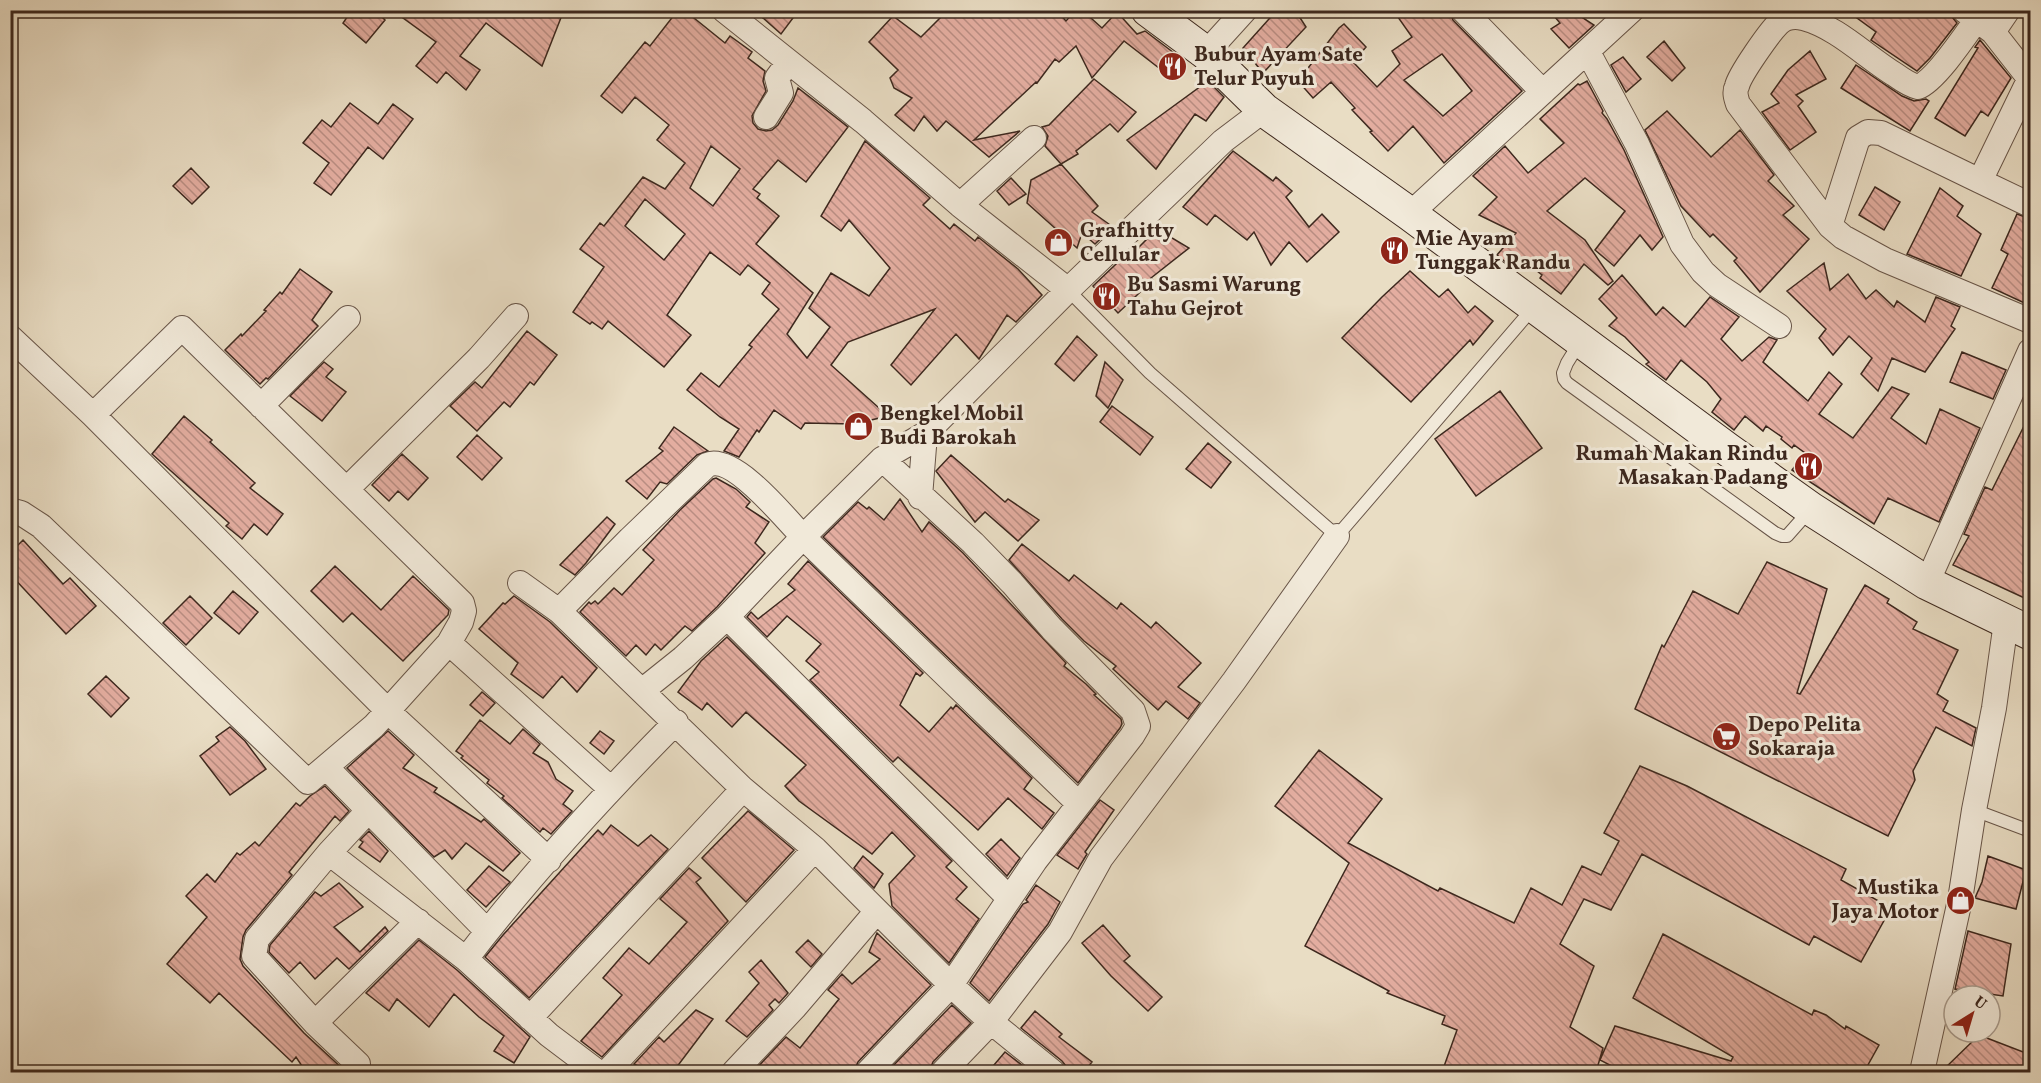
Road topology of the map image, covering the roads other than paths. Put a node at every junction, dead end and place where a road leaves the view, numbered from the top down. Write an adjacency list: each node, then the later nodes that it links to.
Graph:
1 (724, 10): 10 (street)
2 (1148, 10): 9 (main road)
3 (1245, 10): 9 (street)
4 (1632, 10): 8 (street)
5 (2008, 10): 7 (street)
6 (1469, 12): 12 (street)
7 (1978, 20): 11 (street); 20 (street)
8 (1588, 52): 12 (street); 26 (street)
9 (1206, 53): 13 (main road)
10 (788, 63): 14 (street); 17 (street)
11 (2030, 78): 16 (street)
12 (1543, 92): 19 (street)
13 (1264, 110): 19 (main road); 21 (street)
14 (766, 117)
15 (1034, 138): 17 (street)
16 (1980, 181): 18 (street); 20 (street)
17 (960, 205): 21 (street)
18 (2031, 205)
19 (1410, 214): 22 (main road)
20 (1830, 226): 25 (street)
21 (1068, 290): 31 (street); 36 (lane)
22 (1534, 307): 36 (lane); 39 (main road)
23 (516, 316): 33 (street)
24 (348, 318): 29 (street)
25 (2031, 321)
26 (1779, 326)
27 (10, 337): 30 (street)
28 (2031, 351): 39 (street)
29 (261, 406): 30 (street); 33 (street)
30 (93, 415): 45 (street)
31 (924, 434): 32 (street); 34 (street)
32 (882, 459): 34 (street); 37 (street)
33 (347, 489): 43 (street)
34 (920, 496): 50 (street)
35 (10, 510): 47 (street)
36 (1337, 536): 64 (street)
37 (803, 537): 40 (street); 41 (street); 50 (street)
38 (520, 582): 40 (street)
39 (1927, 583): 42 (main road)
40 (559, 611): 44 (street)
41 (727, 618): 44 (street); 57 (street)
42 (2018, 628): 51 (street)
43 (449, 643): 45 (street); 48 (street)
44 (643, 690): 46 (street)
45 (387, 710): 47 (street); 56 (street)
46 (676, 722): 48 (street); 49 (street)
47 (326, 767): 52 (street)
48 (611, 789): 56 (street)
49 (743, 789): 54 (street); 63 (street)
50 (1079, 804): 57 (street)
51 (1974, 810): 53 (lane); 73 (street)
52 (368, 811): 55 (street); 60 (street)
53 (2031, 831)
54 (815, 849): 58 (street); 68 (street)
55 (329, 853): 59 (street); 65 (street)
56 (549, 860): 60 (street)
57 (1009, 898): 62 (street)
58 (877, 911): 62 (street); 69 (street)
59 (418, 921): 61 (street); 65 (street)
60 (487, 931): 61 (street)
61 (466, 959): 63 (street)
62 (951, 985): 64 (street); 70 (street)
63 (530, 1018): 67 (street)
64 (991, 1022): 71 (street); 72 (street)
65 (315, 1023): 66 (street)
66 (358, 1064)
67 (597, 1072)
68 (607, 1072)
69 (734, 1072)
70 (868, 1072)
71 (943, 1072)
72 (1053, 1072)
73 (1922, 1072)

